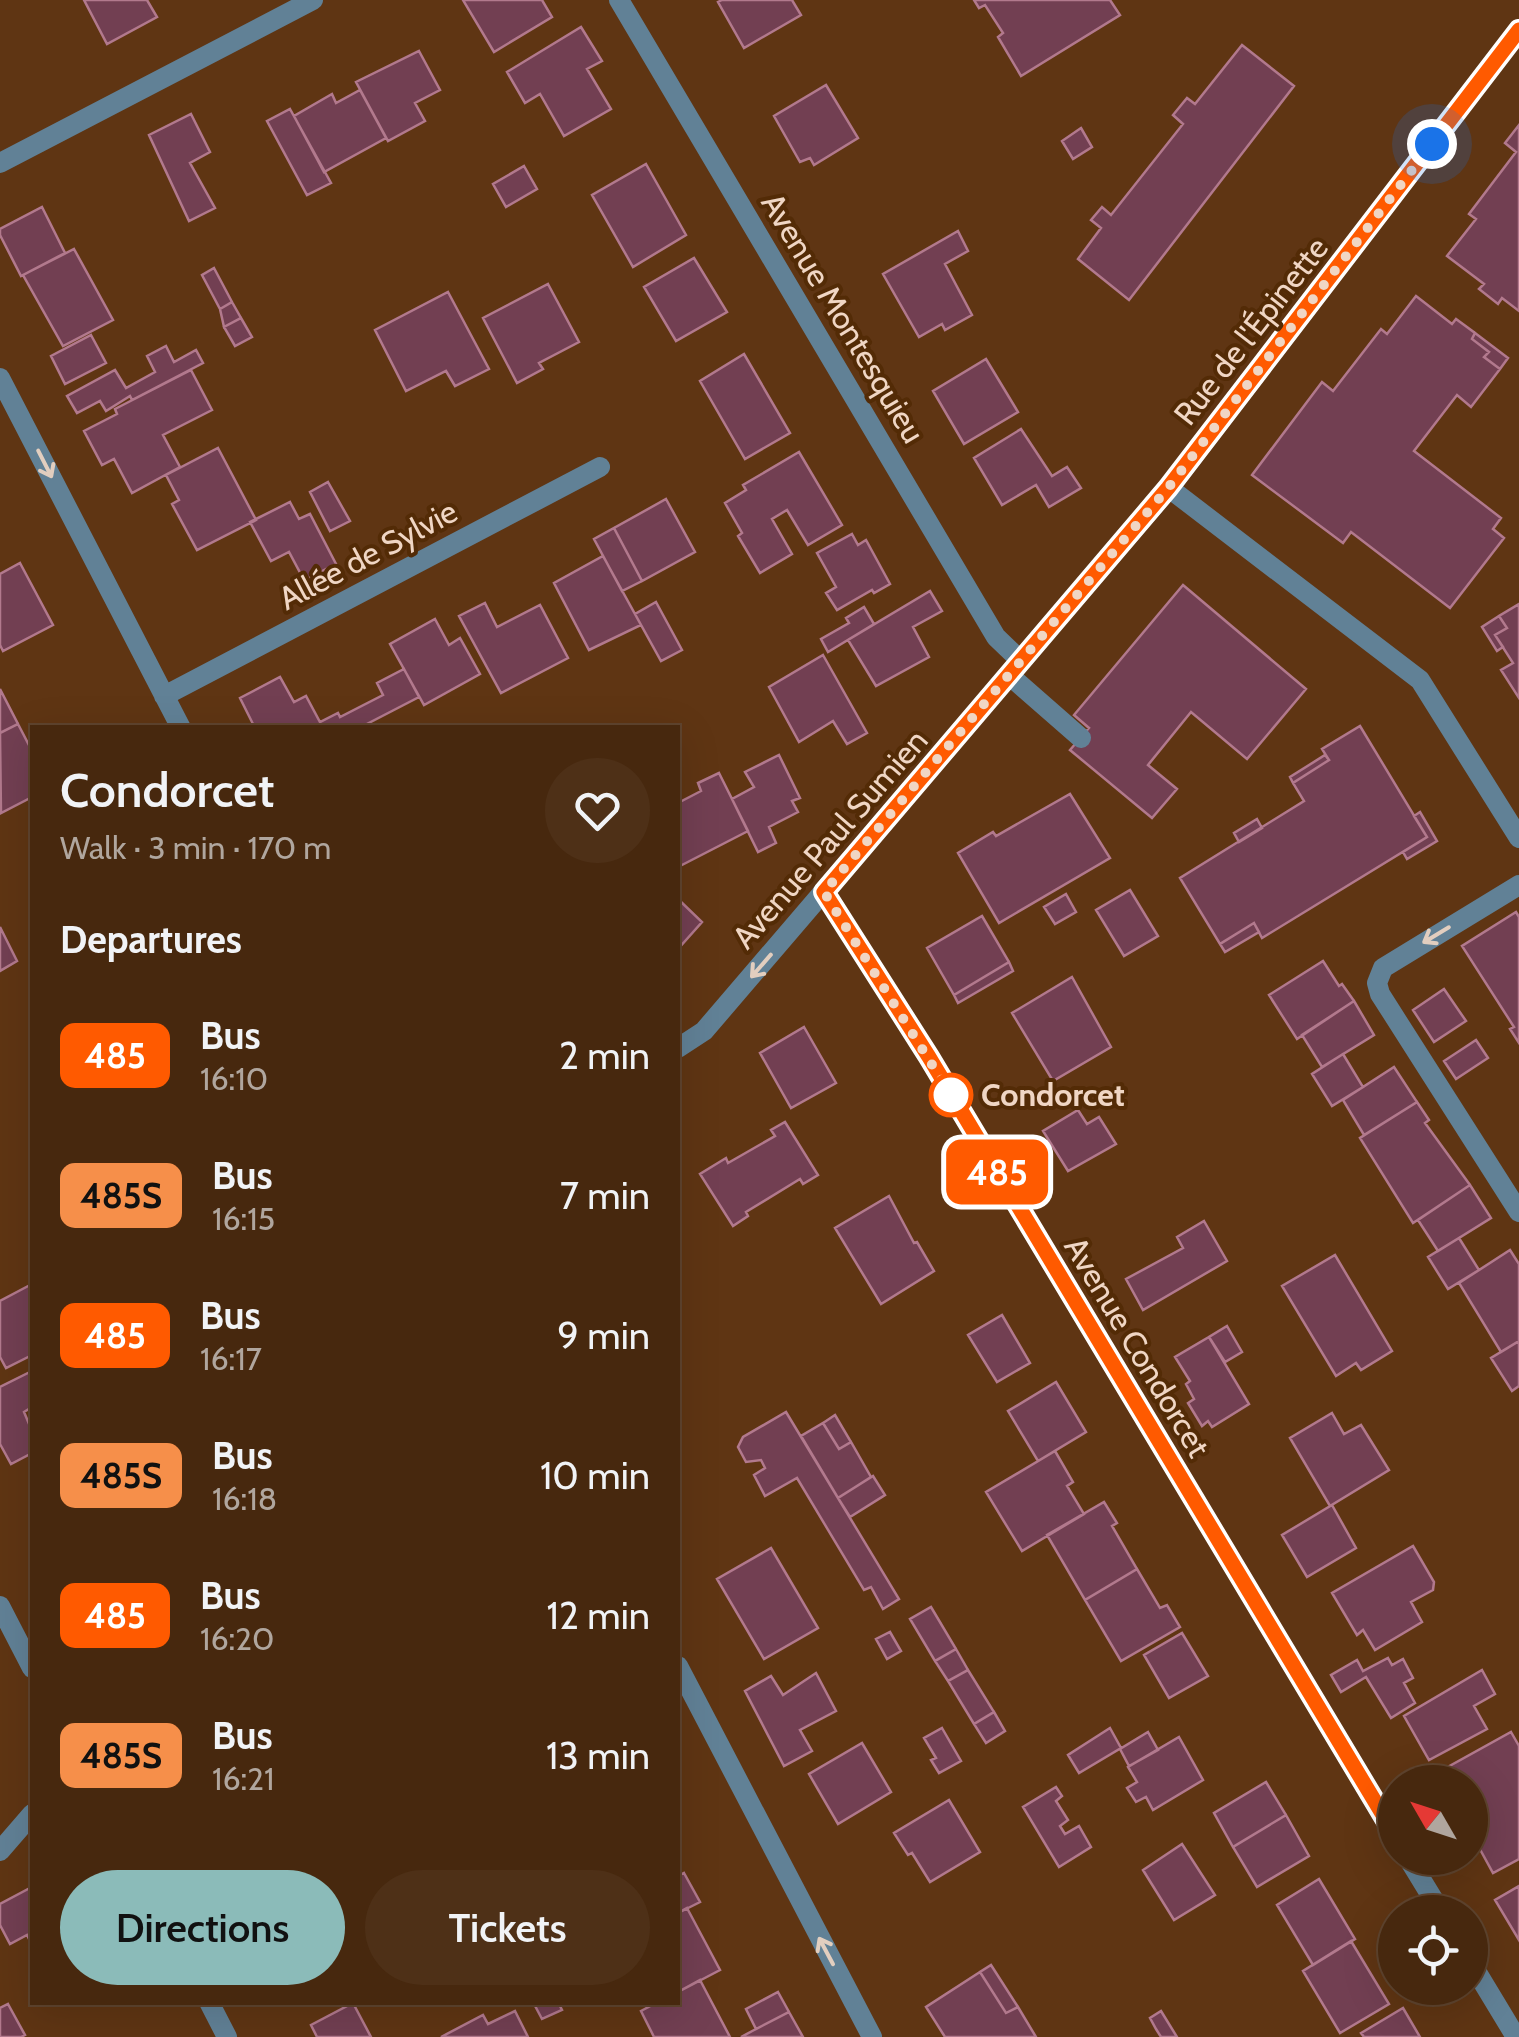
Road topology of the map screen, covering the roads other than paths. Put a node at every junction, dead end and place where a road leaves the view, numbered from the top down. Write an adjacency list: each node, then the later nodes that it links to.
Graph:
1 (313, 0): 4 (street)
2 (620, 0): 8 (street, Avenue Montesquieu)
3 (1519, 30): 7 (street, Rue de l'Épinette)
4 (0, 163)
5 (0, 378): 9 (street, one-way to 9)
6 (600, 467): 9 (street, Allée de Sylvie)
7 (1168, 488): 8 (street, Rue de l'Épinette); 12 (street)
8 (1015, 668): 11 (street, Avenue Montesquieu); 14 (street, Avenue Paul Sumien)
9 (164, 696): 10 (street)
10 (178, 725)
11 (1081, 738)
12 (1519, 838)
13 (1519, 885): 16 (street, one-way to 16)
14 (824, 892): 15 (street, Avenue Paul Sumien, one-way to 15); 20 (street, Avenue Condorcet)
15 (680, 1047)
16 (1519, 1212)
17 (0, 1606): 18 (street)
18 (30, 1664)
19 (680, 1670): 26 (street, one-way to 19)
20 (1378, 1808)
21 (30, 1816): 22 (street)
22 (0, 1851)
23 (1488, 1991): 27 (street)
24 (211, 2005): 25 (street)
25 (227, 2037)
26 (872, 2037)
27 (1516, 2037)

